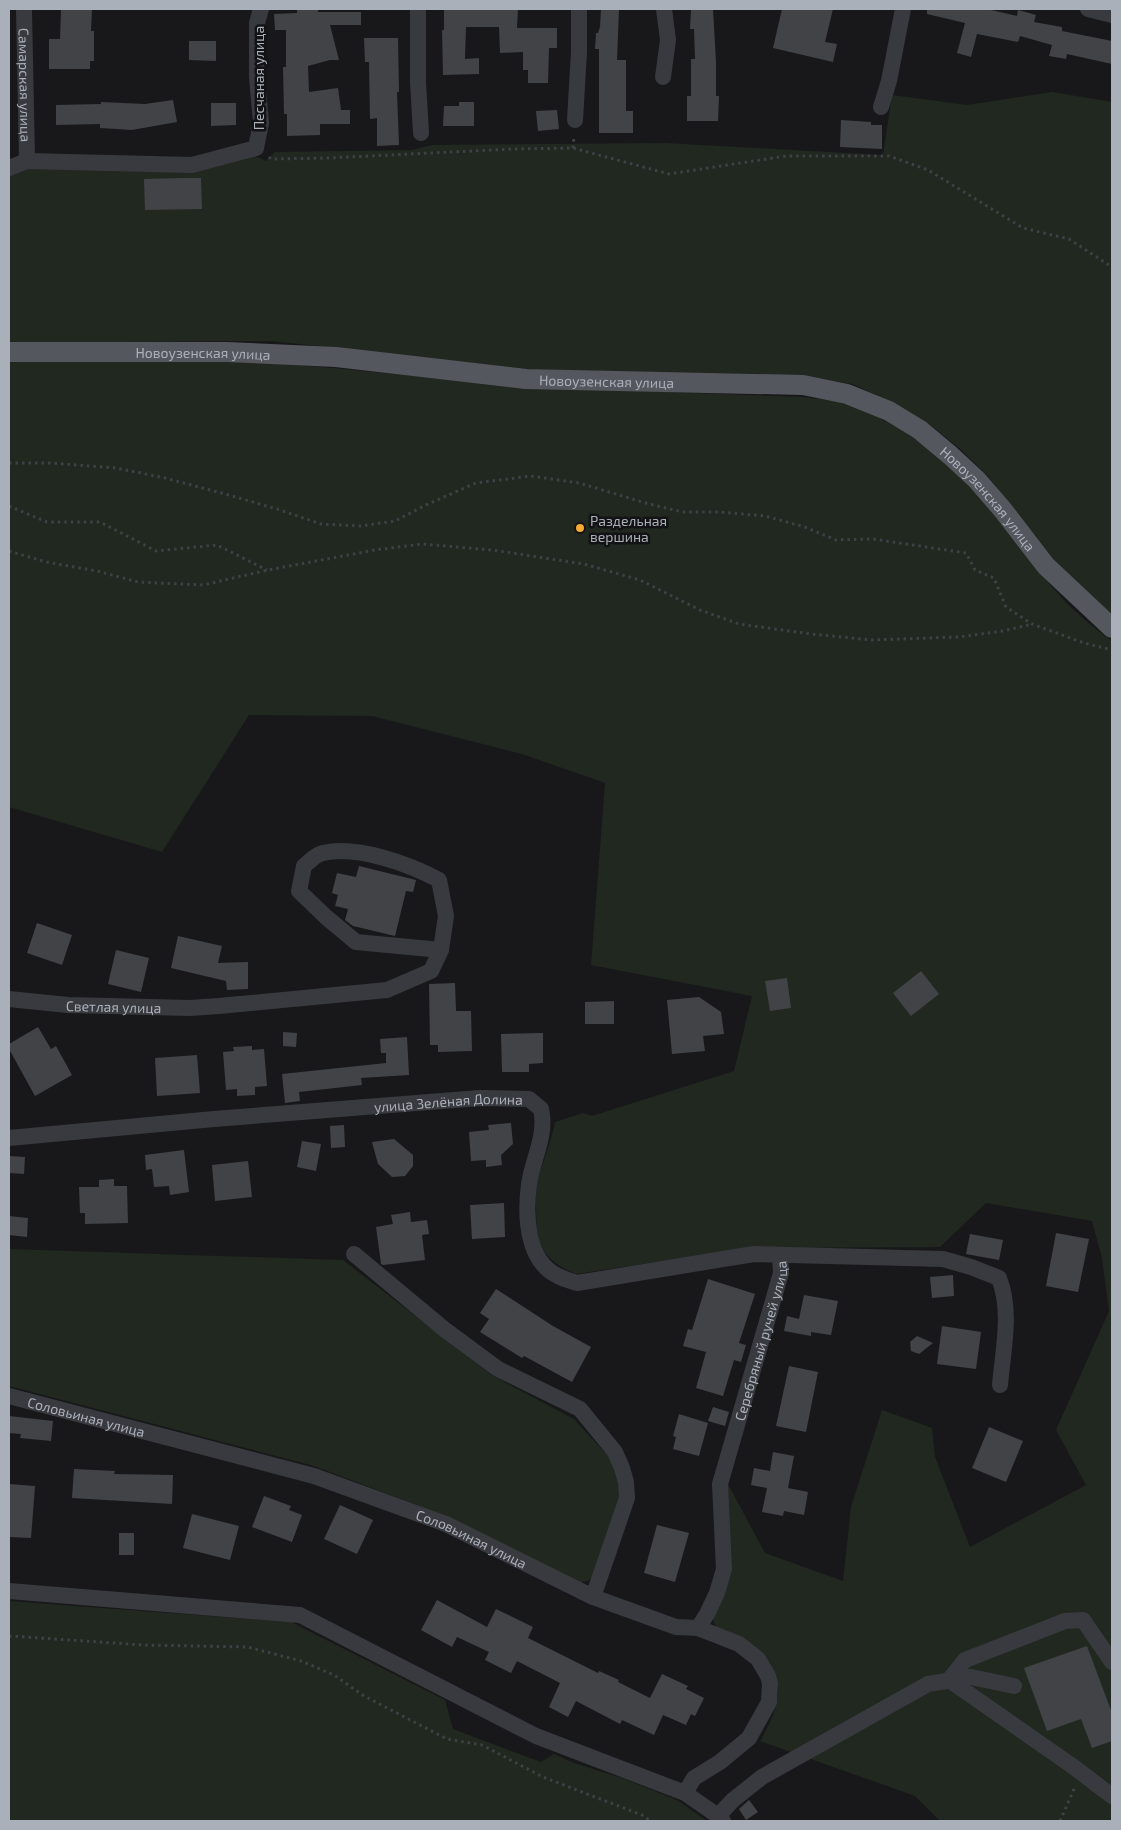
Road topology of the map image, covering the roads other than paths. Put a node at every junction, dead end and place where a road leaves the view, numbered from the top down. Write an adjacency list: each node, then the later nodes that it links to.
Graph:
1 (24, 9): 13 (street, Самарская улица)
2 (261, 9): 13 (street, Песчаная улица)
3 (418, 9): 12 (street)
4 (579, 9): 11 (street)
5 (664, 9): 9 (street)
6 (903, 9): 10 (street)
7 (1088, 9): 8 (street)
8 (1112, 15)
9 (664, 77)
10 (881, 107)
11 (575, 120)
12 (421, 134)
13 (27, 161): 14 (street)
14 (9, 168)
15 (9, 352): 16 (main road, Новоузенская улица)
16 (1112, 628)
17 (441, 950): 17 (street, Светлая улица); 18 (street, Светлая улица)
18 (9, 999)
19 (9, 1138): 21 (street, улица Зелёная Долина)
20 (354, 1254): 25 (street)
21 (780, 1256): 22 (street, Серебряный ручей улица); 26 (street, Серебряный ручей улица)
22 (1000, 1385)
23 (9, 1396): 25 (street, Соловьиная улица)
24 (9, 1591): 30 (street)
25 (593, 1597): 26 (street, Соловьиная улица)
26 (698, 1628): 30 (street, Соловьиная улица)
27 (1112, 1662): 28 (street)
28 (948, 1680): 29 (street); 31 (street); 32 (street)
29 (1014, 1686)
30 (685, 1793): 32 (street)
31 (1112, 1796)
32 (721, 1819)

